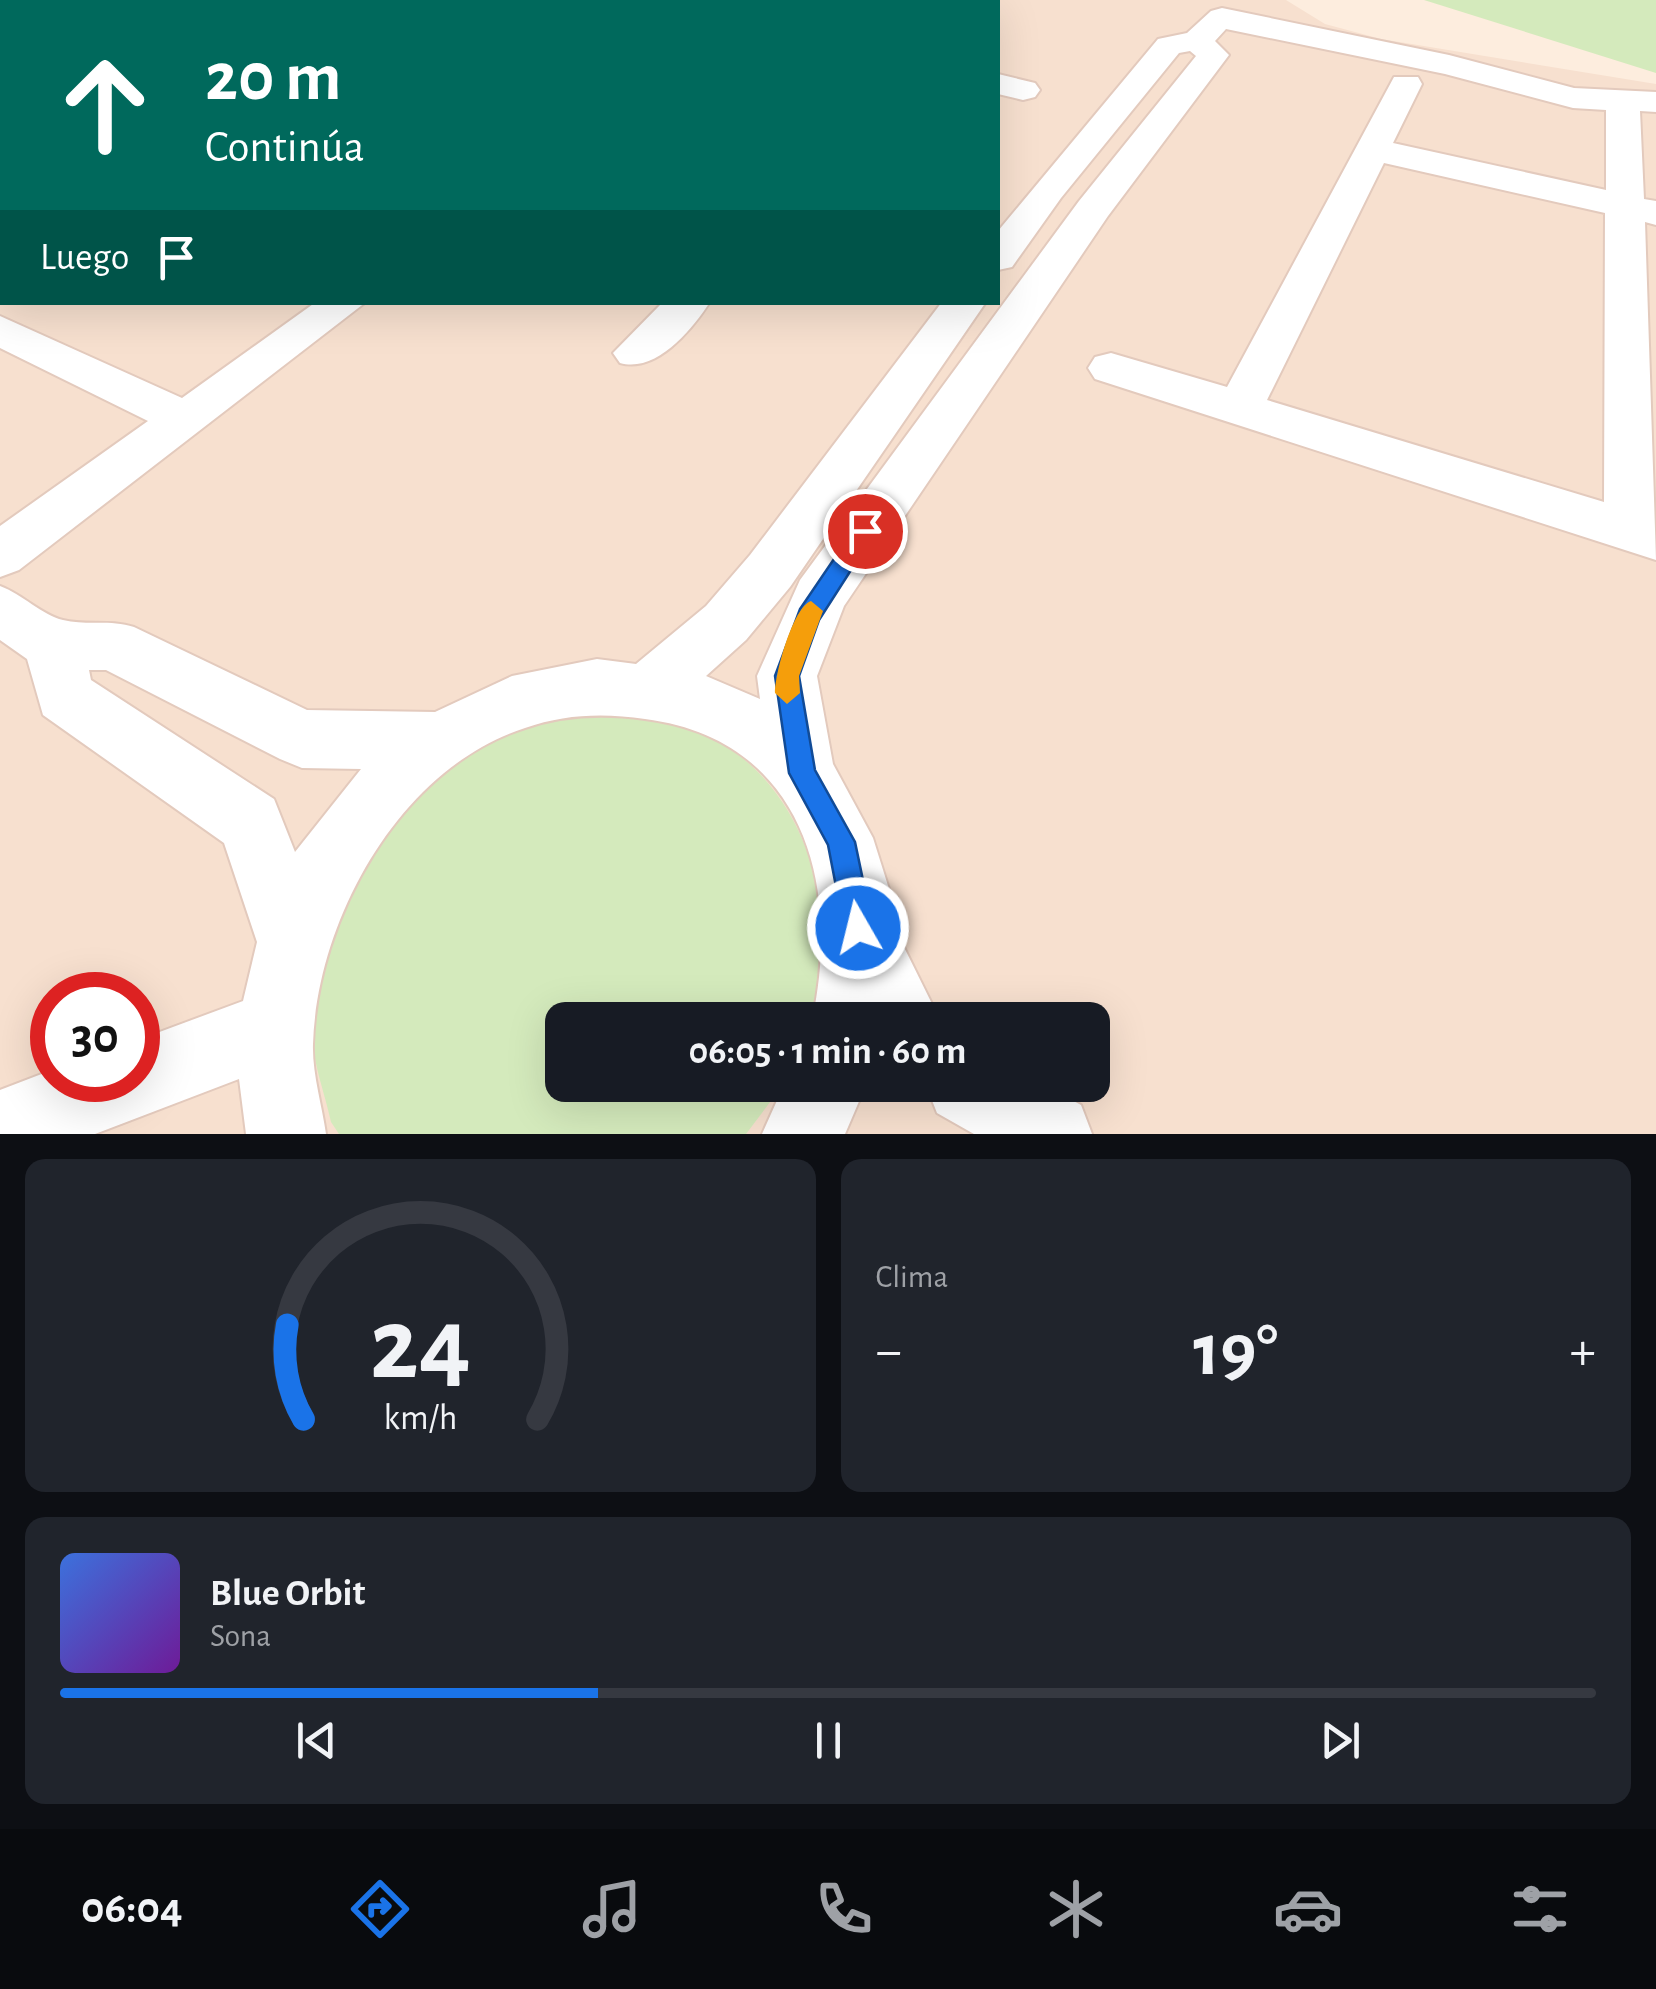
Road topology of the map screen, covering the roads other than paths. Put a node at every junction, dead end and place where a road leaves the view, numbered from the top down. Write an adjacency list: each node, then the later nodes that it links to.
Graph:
1 (1219, 20): 3 (street); 6 (street); 20 (street)
2 (1406, 84): 4 (street)
3 (1639, 102): 5 (street)
4 (1371, 148): 5 (street); 13 (street)
5 (1641, 210): 15 (street)
6 (1000, 255)
7 (342, 305): 14 (street)
8 (686, 305): 11 (street)
9 (963, 305): 18 (street)
10 (0, 330): 14 (street)
11 (636, 353)
12 (1112, 368): 13 (street)
13 (1239, 409): 15 (street)
14 (185, 419): 16 (street)
15 (1643, 535)
16 (0, 555)
17 (26, 627): 19 (street); 22 (street)
18 (651, 688): 19 (street); 20 (street)
19 (440, 741): 22 (street)
20 (802, 773): 21 (street)
21 (858, 928): 23 (street); 24 (street)
22 (291, 937): 25 (street)
23 (853, 1002)
24 (890, 1002)
25 (273, 1028): 26 (street); 31 (street)
26 (160, 1070)
27 (75, 1102): 30 (street)
28 (818, 1102): 32 (street)
29 (995, 1102): 33 (street)
30 (0, 1130)
31 (286, 1134)
32 (802, 1134)
33 (1052, 1134)

